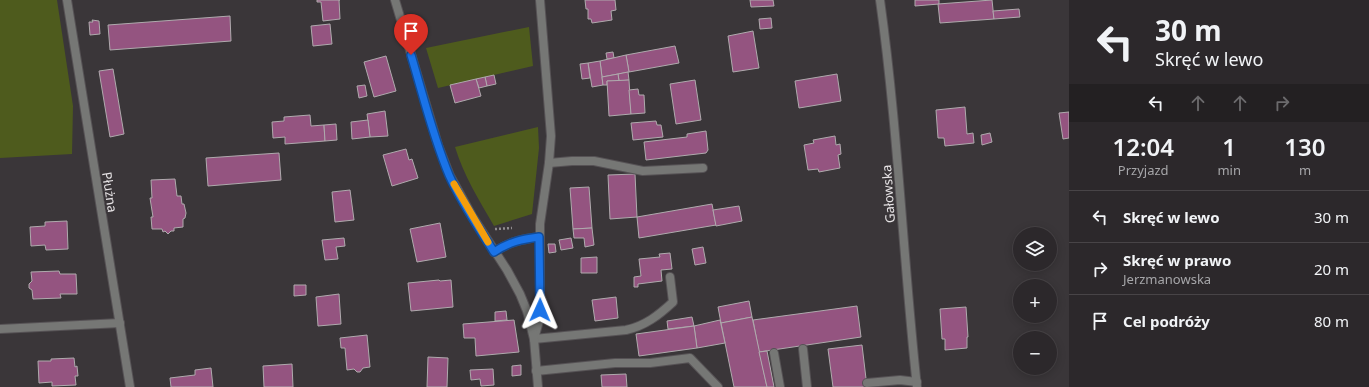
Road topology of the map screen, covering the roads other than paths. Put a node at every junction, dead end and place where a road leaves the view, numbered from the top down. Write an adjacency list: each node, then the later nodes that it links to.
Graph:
1 (67, 0): 10 (street, Płużna)
2 (395, 0): 8 (street)
3 (540, 0): 5 (street)
4 (880, 0): 17 (street, Gałowska)
5 (549, 163): 6 (street); 7 (street)
6 (703, 168)
7 (539, 237): 8 (street); 12 (street)
8 (494, 252): 12 (street)
9 (670, 277): 12 (street)
10 (120, 323): 11 (street); 18 (street, Płużna)
11 (0, 329)
12 (534, 339): 15 (street)
13 (803, 349): 22 (street)
14 (774, 353): 21 (street)
15 (536, 371): 19 (street); 20 (street)
16 (867, 383): 17 (street)
17 (917, 384)
18 (130, 387)
19 (538, 387)
20 (718, 387)
21 (780, 387)
22 (808, 387)

